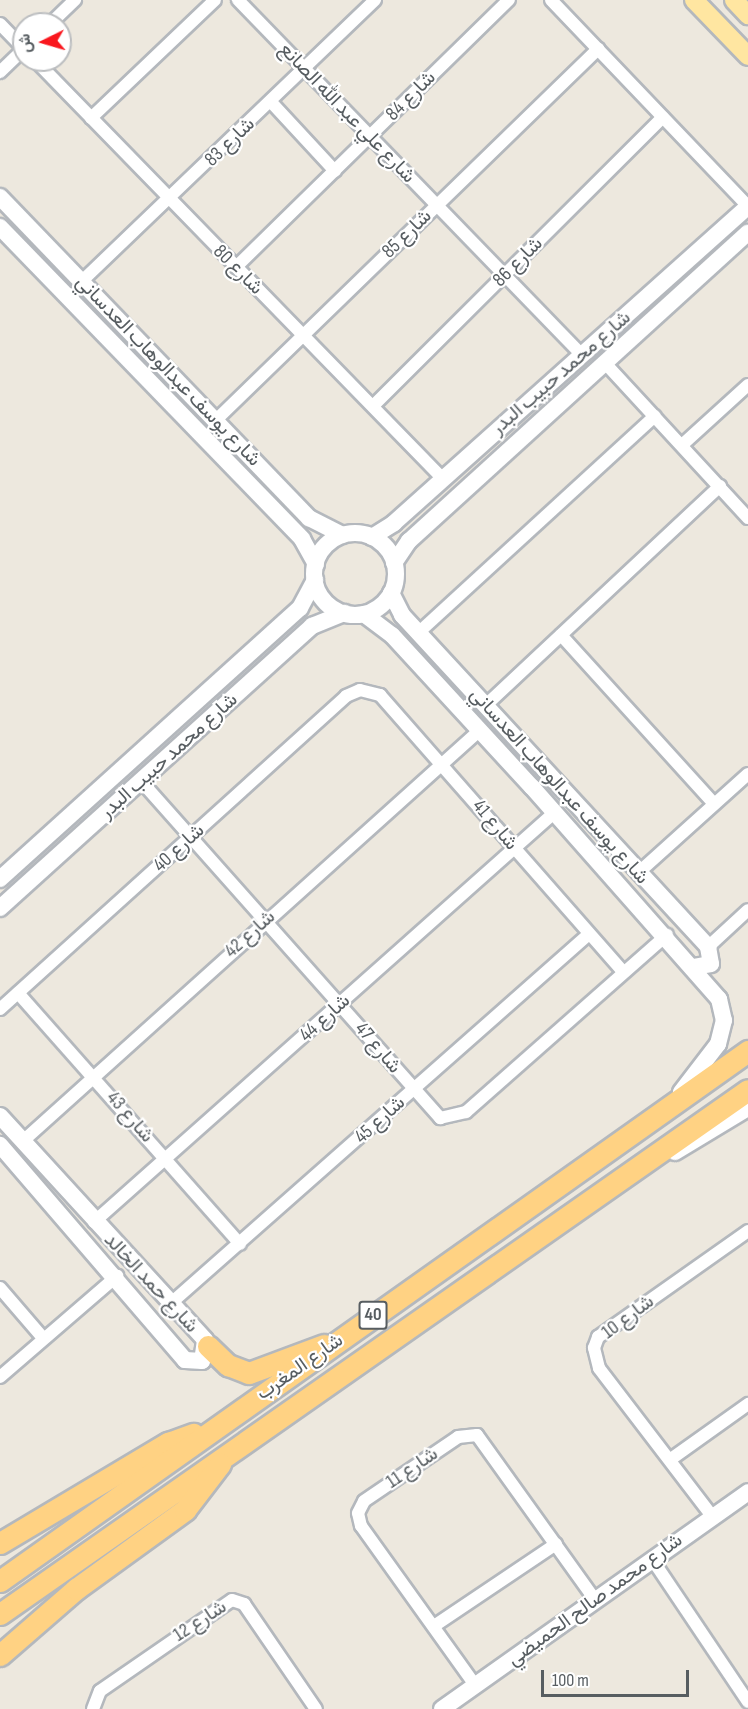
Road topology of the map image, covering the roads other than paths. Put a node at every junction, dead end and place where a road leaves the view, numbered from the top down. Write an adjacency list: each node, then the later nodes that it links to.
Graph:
1 (75, 0): 9 (street)
2 (215, 0): 21 (street)
3 (238, 0): 16 (street, شارع علي عبد الله الصانع)
4 (375, 0): 16 (street, شارع 83)
5 (509, 0): 22 (street, شارع 84)
6 (551, 0): 13 (street)
7 (694, 0): 14 (main road)
8 (734, 0): 10 (main road)
9 (62, 12)
10 (748, 15)
11 (0, 24): 12 (street)
12 (12, 36)
13 (598, 49): 20 (street); 26 (street, شارع 85)
14 (748, 56)
15 (12, 60): 17 (street)
16 (305, 69): 19 (street, شارع 83); 22 (street, شارع علي عبد الله الصانع)
17 (0, 72)
18 (47, 72): 21 (street, شارع 80)
19 (271, 102): 23 (street); 25 (street, شارع 83)
20 (663, 117): 27 (street); 34 (street, شارع 86)
21 (91, 118): 25 (street, شارع 80)
22 (370, 137): 23 (street, شارع 84); 26 (street, شارع علي عبد الله الصانع)
23 (335, 171): 32 (street, شارع 84)
24 (0, 197): 28 (street, شارع يوسف عبدالوهاب العدساني)
25 (169, 200): 32 (street, شارع 80); 36 (street, شارع 83)
26 (436, 206): 34 (street, شارع علي عبد الله الصانع); 38 (street, شارع 85)
27 (748, 206): 31 (street, شارع محمد حبيب البدر)
28 (18, 216): 29 (street); 36 (street, شارع يوسف عبدالوهاب العدساني)
29 (2, 230): 56 (street, شارع يوسف عبدالوهاب العدساني)
30 (748, 233): 33 (street, شارع محمد حبيب البدر)
31 (693, 255): 33 (street); 35 (street, شارع محمد حبيب البدر)
32 (236, 267): 38 (street, شارع 80)
33 (705, 271): 37 (street, شارع محمد حبيب البدر)
34 (505, 275): 39 (street, شارع علي عبد الله الصانع); 42 (street, شارع 86)
35 (671, 276): 37 (street); 39 (street, شارع محمد حبيب البدر)
36 (82, 281): 45 (street, شارع يوسف عبدالوهاب العدساني)
37 (683, 292): 40 (street, شارع محمد حبيب البدر)
38 (303, 335): 42 (street, شارع 80); 45 (street, شارع 85)
39 (582, 355): 43 (street, شارع محمد حبيب البدر)
40 (605, 363): 44 (street); 46 (street, شارع محمد حبيب البدر)
41 (748, 386): 48 (street)
42 (373, 406): 50 (street, شارع 80)
43 (521, 409): 46 (street); 47 (street, شارع محمد حبيب البدر)
44 (655, 416): 48 (street); 64 (street)
45 (216, 420): 53 (street, شارع يوسف عبدالوهاب العدساني)
46 (537, 424): 49 (street, شارع محمد حبيب البدر)
47 (501, 426): 49 (street); 50 (street, شارع محمد حبيب البدر)
48 (682, 445): 51 (street)
49 (513, 446): 57 (street, شارع محمد حبيب البدر)
50 (442, 478): 55 (street, شارع محمد حبيب البدر)
51 (720, 486): 52 (street); 65 (street)
52 (747, 515)
53 (318, 525): 54 (street, شارع يوسف عبدالوهاب العدساني); 56 (street)
54 (342, 535): 55 (street); 58 (street)
55 (372, 537): 57 (street)
56 (302, 539): 58 (street, شارع يوسف عبدالوهاب العدساني)
57 (394, 563): 59 (street)
58 (315, 572): 60 (street, شارع محمد حبيب البدر); 61 (street)
59 (391, 593): 62 (street); 64 (street, شارع يوسف عبدالوهاب العدساني)
60 (300, 608): 63 (street); 66 (street, شارع محمد حبيب البدر)
61 (344, 613): 62 (street); 63 (street, شارع محمد حبيب البدر)
62 (364, 614): 72 (street, شارع يوسف عبدالوهاب العدساني)
63 (312, 626): 68 (street, شارع محمد حبيب البدر)
64 (418, 633): 70 (street, شارع يوسف عبدالوهاب العدساني)
65 (561, 635): 70 (street); 80 (street)
66 (226, 675): 68 (street); 69 (street, شارع محمد حبيب البدر)
67 (360, 690): 75 (street, شارع 41); 82 (street, شارع 40)
68 (240, 691): 71 (street, شارع محمد حبيب البدر)
69 (209, 692): 71 (street); 83 (street, شارع محمد حبيب البدر)
70 (485, 706): 73 (street, شارع يوسف عبدالوهاب العدساني)
71 (220, 709): 78 (street, شارع محمد حبيب البدر)
72 (480, 730): 74 (street, شارع يوسف عبدالوهاب العدساني); 75 (street, شارع 42)
73 (527, 752): 74 (street); 76 (street, شارع يوسف عبدالوهاب العدساني)
74 (510, 762): 79 (street, شارع يوسف عبدالوهاب العدساني)
75 (443, 764): 84 (street, شارع 41); 92 (street, شارع 42)
76 (546, 771): 79 (street); 87 (street, شارع يوسف عبدالوهاب العدساني)
77 (748, 774): 80 (street)
78 (141, 781): 82 (street, شارع 47); 85 (street, شارع محمد حبيب البدر)
79 (532, 787): 81 (street, شارع يوسف عبدالوهاب العدساني)
80 (714, 804): 87 (street)
81 (555, 812): 84 (street, شارع 44); 94 (street, شارع يوسف عبدالوهاب العدساني)
82 (190, 838): 92 (street, شارع 47); 98 (street, شارع 40)
83 (37, 845): 85 (street); 86 (street, شارع محمد حبيب البدر)
84 (515, 848): 93 (street, شارع 41); 99 (street, شارع 44)
85 (49, 864): 89 (street, شارع محمد حبيب البدر)
86 (15, 865): 88 (street, شارع محمد حبيب البدر); 89 (street)
87 (638, 873): 95 (street, شارع يوسف عبدالوهاب العدساني)
88 (0, 879)
89 (27, 884): 90 (street, شارع محمد حبيب البدر)
90 (0, 908)
91 (748, 910): 95 (street)
92 (265, 920): 99 (street, شارع 47); 102 (street, شارع 42)
93 (589, 934): 97 (street, شارع 41); 103 (street, شارع 45)
94 (667, 934): 96 (street, شارع يوسف عبدالوهاب العدساني); 97 (street)
95 (708, 947): 96 (street)
96 (694, 967): 105 (street, شارع يوسف عبدالوهاب العدساني)
97 (623, 972): 103 (street, شارع 47)
98 (18, 993): 100 (street, شارع 40); 102 (street, شارع 43)
99 (341, 1004): 103 (street, شارع 47); 110 (street, شارع 44)
100 (0, 1009)
101 (748, 1051): 105 (highway, شارع المغرب / 40)
102 (93, 1076): 108 (street, شارع 42); 110 (street, شارع 43)
103 (414, 1090): 118 (street, شارع 45)
104 (748, 1090): 115 (highway, شارع المغرب / 40)
105 (667, 1107): 123 (highway, شارع المغرب / 40)
106 (748, 1108): 115 (street)
107 (0, 1116): 108 (street, شارع حمد الخالد)
108 (23, 1141): 111 (street, شارع حمد الخالد)
109 (0, 1144): 112 (street, شارع حمد الخالد)
110 (168, 1160): 116 (street, شارع 44); 118 (street, شارع 43)
111 (50, 1172): 112 (street); 113 (street, شارع حمد الخالد)
112 (36, 1185): 114 (street, شارع حمد الخالد)
113 (68, 1193): 114 (street); 116 (street, شارع حمد الخالد)
114 (54, 1206): 119 (street, شارع حمد الخالد)
115 (574, 1213): 128 (highway, شارع المغرب / 40)
116 (94, 1222): 121 (street, شارع حمد الخالد)
117 (748, 1231): 129 (street, شارع 10)
118 (240, 1244): 121 (street, شارع 45)
119 (117, 1276): 122 (street); 124 (street, شارع حمد الخالد)
120 (0, 1288): 122 (street)
121 (170, 1304): 124 (street, شارع حمد الخالد)
122 (43, 1338): 125 (street)
123 (334, 1344): 124 (highway); 127 (highway, شارع المغرب / 40)
124 (208, 1346)
125 (0, 1377)
126 (748, 1404): 129 (street)
127 (208, 1431): 132 (highway); 135 (highway, شارع المغرب / 40)
128 (223, 1458): 137 (highway, شارع المغرب / 40); 139 (highway)
129 (671, 1459): 131 (street, شارع 10)
130 (748, 1492): 131 (street, شارع محمد صالح الحميضي)
131 (712, 1516): 134 (street, شارع محمد صالح الحميضي)
132 (0, 1543)
133 (555, 1544): 136 (street, شارع 11); 138 (street); 138 (street, شارع 11)
134 (652, 1559): 136 (street, شارع محمد صالح الحميضي); 141 (street)
135 (0, 1581)
136 (595, 1600): 140 (street, شارع محمد صالح الحميضي)
137 (0, 1614)
138 (434, 1626): 140 (street, شارع 11)
139 (0, 1655)
140 (475, 1685): 144 (street, شارع محمد صالح الحميضي)
141 (748, 1702)
142 (93, 1709): 143 (street, شارع 12)
143 (316, 1709)
144 (442, 1709)

